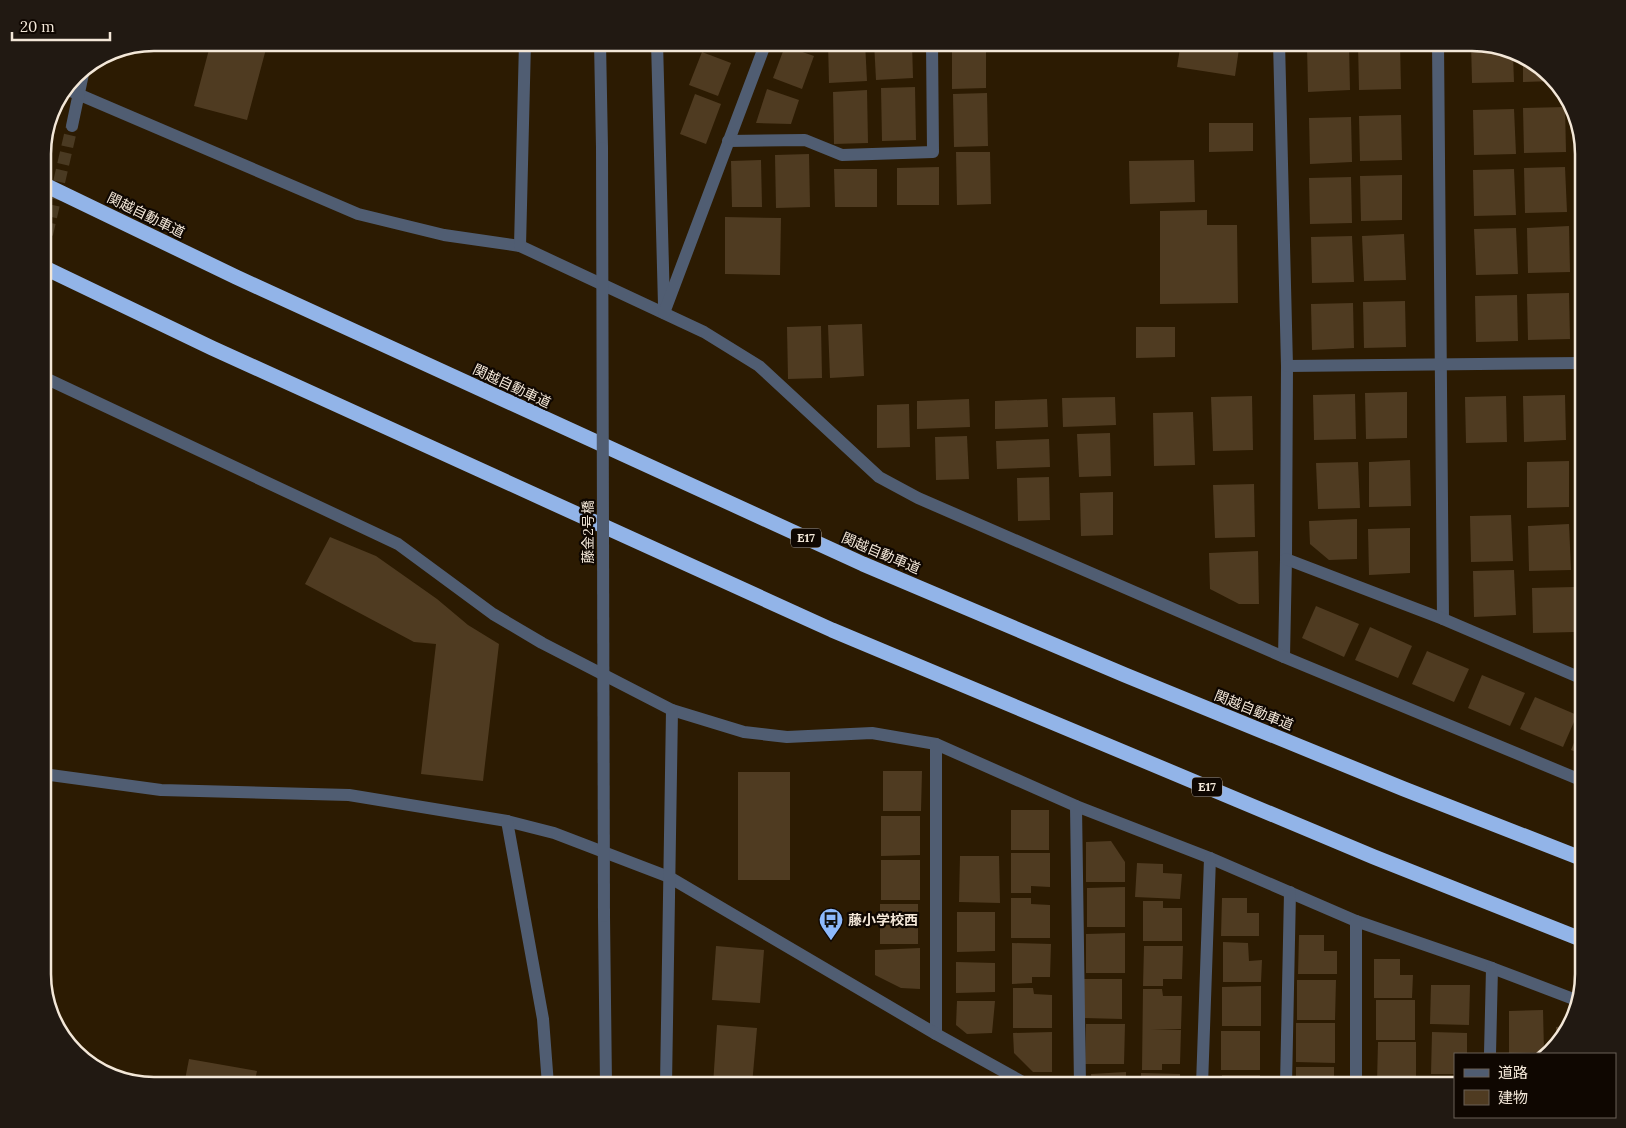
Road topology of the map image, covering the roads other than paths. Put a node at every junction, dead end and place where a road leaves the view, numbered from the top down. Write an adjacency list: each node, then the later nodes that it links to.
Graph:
1 (526, 51): 14 (street)
2 (600, 51): 42 (street, 藤金2号橋, bridge)
3 (657, 51): 16 (street)
4 (763, 51): 12 (street)
5 (932, 51): 12 (street)
6 (1279, 51): 19 (street)
7 (1438, 51): 18 (street)
8 (82, 80): 10 (street)
9 (72, 92): 10 (street)
10 (79, 95): 11 (street); 14 (street)
11 (72, 126)
12 (728, 141): 16 (street)
13 (51, 188): 31 (highway, 関越自動車道 / E17)
14 (520, 246): 16 (street)
15 (51, 271): 36 (highway, E17)
16 (664, 313): 23 (street)
17 (1575, 363): 18 (street)
18 (1441, 365): 19 (street); 22 (street)
19 (1287, 366): 21 (street)
20 (51, 381): 25 (street)
21 (1286, 559): 22 (street); 23 (street)
22 (1443, 619): 24 (street)
23 (1284, 657): 28 (street)
24 (1575, 675)
25 (672, 710): 26 (street); 33 (street)
26 (936, 744): 29 (street); 39 (street)
27 (51, 775): 30 (street)
28 (1575, 777)
29 (1076, 806): 32 (street); 45 (street)
30 (507, 822): 33 (street); 41 (street)
31 (1575, 855)
32 (1210, 858): 34 (street); 46 (street)
33 (668, 877): 39 (street); 43 (street)
34 (1290, 892): 35 (street); 47 (street)
35 (1356, 921): 37 (street); 48 (street)
36 (1575, 936)
37 (1492, 968): 38 (street); 40 (street)
38 (1572, 998)
39 (936, 1034): 44 (street)
40 (1490, 1053)
41 (547, 1077)
42 (606, 1077)
43 (666, 1077)
44 (1012, 1077)
45 (1080, 1077)
46 (1202, 1077)
47 (1286, 1077)
48 (1356, 1077)

